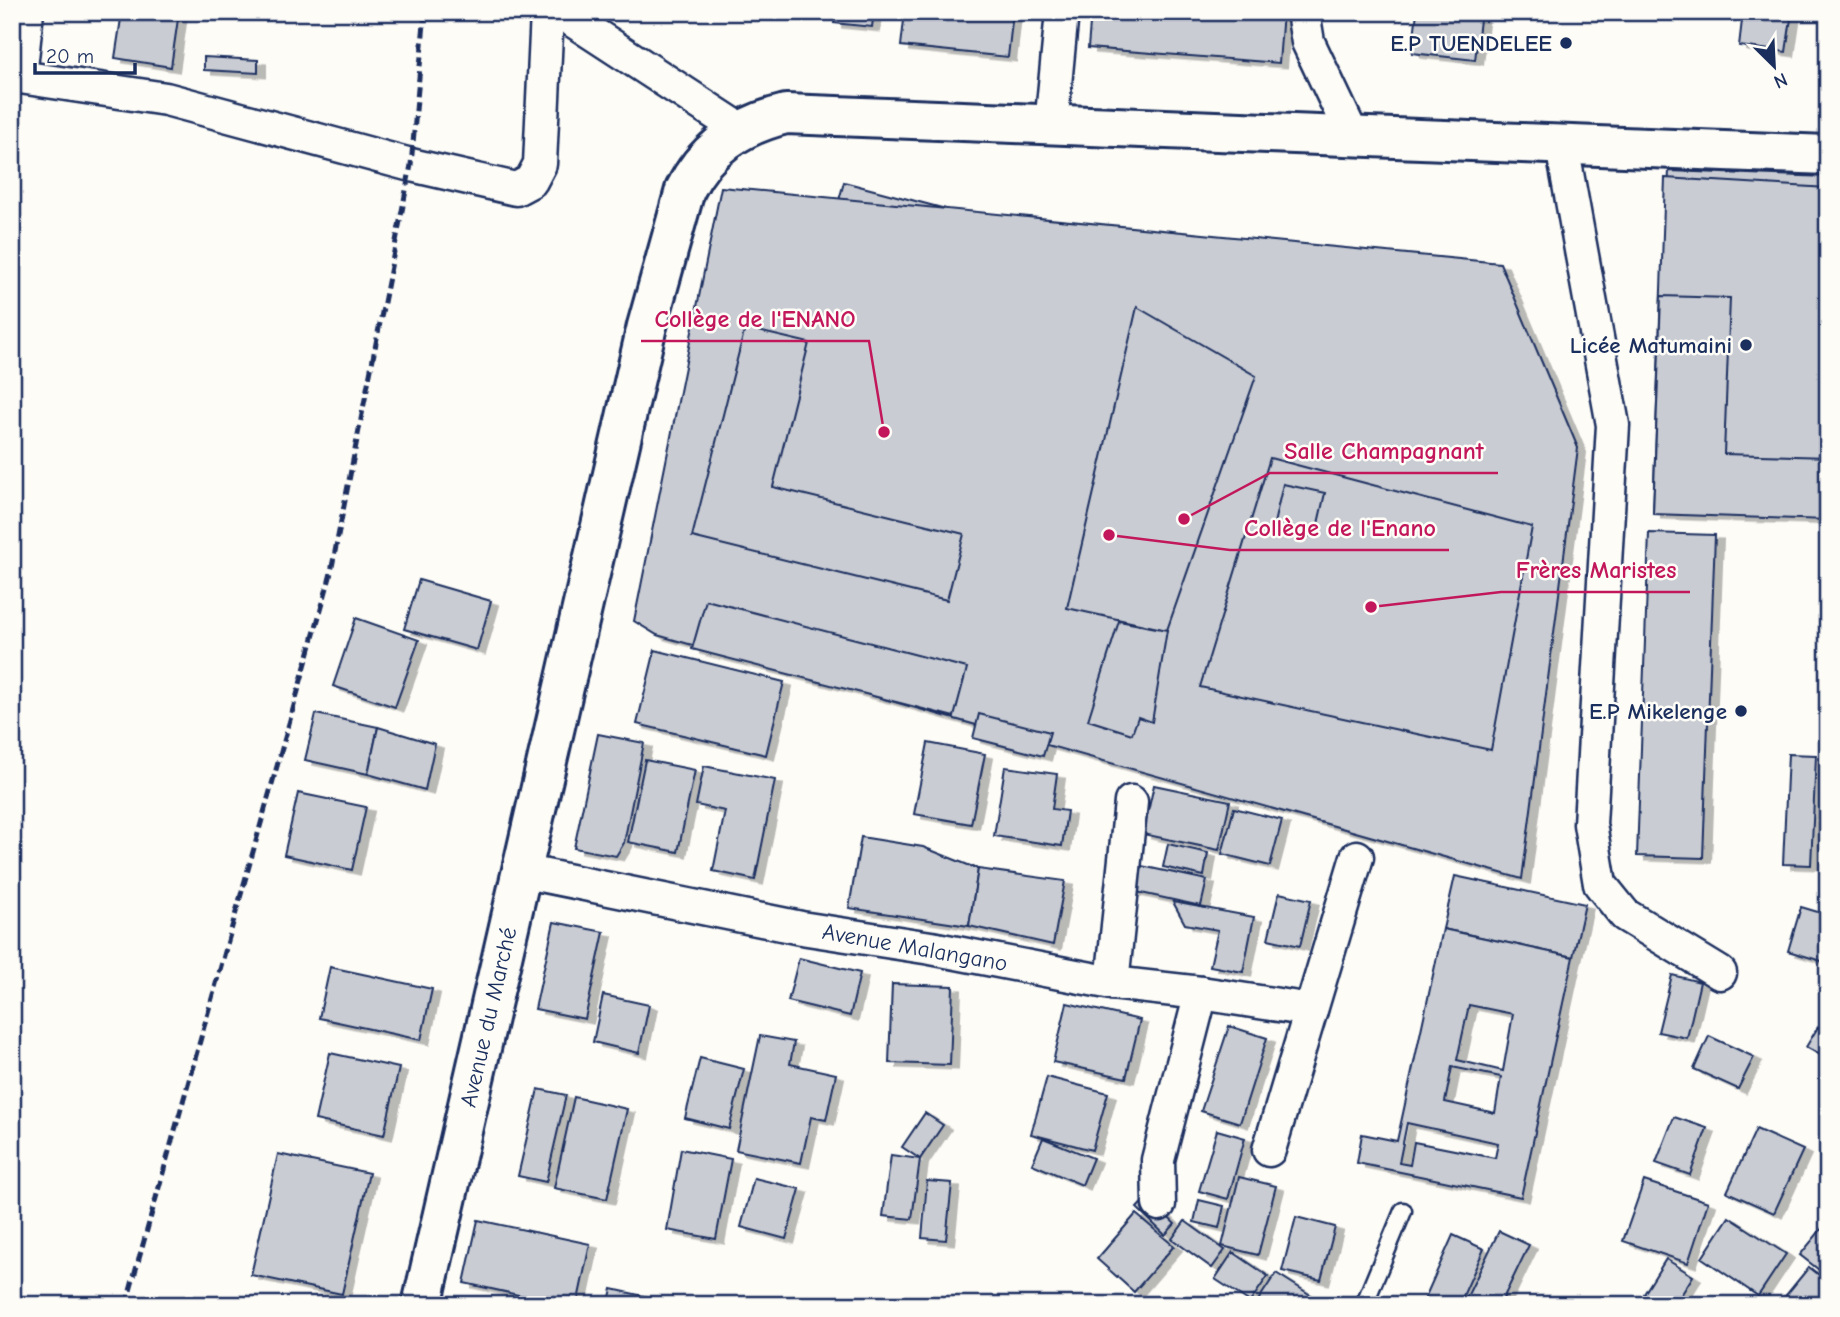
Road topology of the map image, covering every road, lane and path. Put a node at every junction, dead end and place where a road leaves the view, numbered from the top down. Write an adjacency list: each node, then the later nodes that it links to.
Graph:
1 (27, 12): 6 (street)
2 (547, 12): 6 (street)
3 (559, 12): 8 (street)
4 (1062, 12): 7 (street)
5 (1303, 12): 9 (street)
6 (16, 78)
7 (1051, 126): 8 (street, Avenue du Marché); 9 (street, Avenue du Marché)
8 (741, 130): 14 (street, Avenue du Marché)
9 (1353, 138): 10 (street, Avenue du Marché)
10 (1562, 146): 11 (street, Avenue du Marché); 15 (street)
11 (1828, 155)
12 (1131, 802): 16 (street)
13 (1357, 857): 18 (street)
14 (521, 871): 16 (street, Avenue Malangano); 22 (street, Avenue du Marché)
15 (1720, 973)
16 (1112, 983): 17 (street, Avenue Malangano)
17 (1200, 993): 18 (street, Avenue Malangano); 20 (street)
18 (1311, 1010): 19 (street)
19 (1269, 1150)
20 (1159, 1204)
21 (1404, 1211): 23 (lane)
22 (422, 1305)
23 (1364, 1305)

